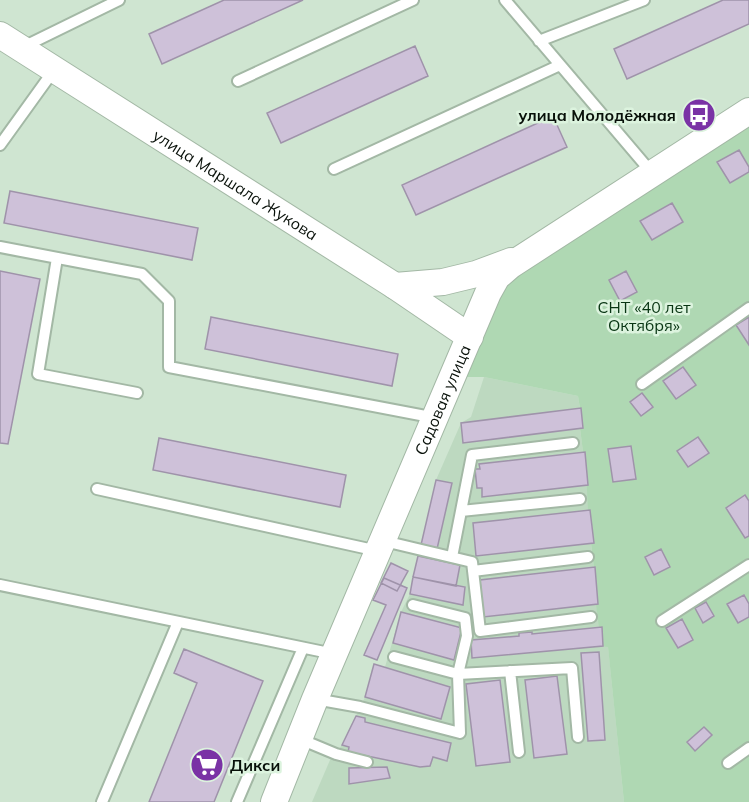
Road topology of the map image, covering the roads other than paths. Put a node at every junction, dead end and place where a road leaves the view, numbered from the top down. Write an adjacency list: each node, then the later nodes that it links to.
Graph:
1 (119, 0): 6 (lane)
2 (413, 0): 9 (lane)
3 (505, 0): 5 (lane)
4 (644, 0): 5 (lane)
5 (539, 40): 7 (lane)
6 (10, 41): 8 (street, улица Маршала Жукова)
7 (560, 65): 12 (lane); 13 (lane)
8 (54, 70): 11 (lane); 17 (street, улица Маршала Жукова)
9 (238, 81)
10 (749, 111): 13 (street, Садовая улица)
11 (0, 145)
12 (334, 169)
13 (652, 173): 15 (street, Садовая улица)
14 (0, 247): 16 (lane)
15 (522, 257): 17 (street); 19 (street, Садовая улица)
16 (57, 258): 21 (lane); 22 (lane)
17 (395, 286): 19 (street, улица Маршала Жукова)
18 (749, 308): 20 (lane)
19 (471, 337): 22 (street, Садовая улица)
20 (642, 384)
21 (137, 393)
22 (436, 418): 27 (street, Садовая улица)
23 (573, 443): 26 (lane)
24 (97, 489): 27 (lane)
25 (580, 499): 26 (lane)
26 (461, 511): 28 (lane)
27 (381, 546): 28 (lane); 38 (street, Садовая улица)
28 (452, 557): 31 (lane)
29 (588, 557): 31 (lane)
30 (749, 565): 35 (lane)
31 (473, 571): 34 (lane)
32 (0, 585): 36 (lane)
33 (413, 606): 41 (lane)
34 (591, 617)
35 (662, 621)
36 (178, 622): 37 (lane); 49 (lane)
37 (303, 648): 38 (lane); 50 (lane)
38 (335, 654): 42 (street, Садовая улица)
39 (394, 657): 41 (lane)
40 (510, 671): 41 (lane); 43 (lane); 46 (lane)
41 (458, 674): 42 (lane)
42 (315, 699): 44 (street, Садовая улица)
43 (578, 737)
44 (300, 739): 47 (lane); 51 (street, Садовая улица)
45 (749, 748): 48 (lane)
46 (519, 752)
47 (367, 762)
48 (728, 764)
49 (102, 802)
50 (237, 802)
51 (274, 802)

